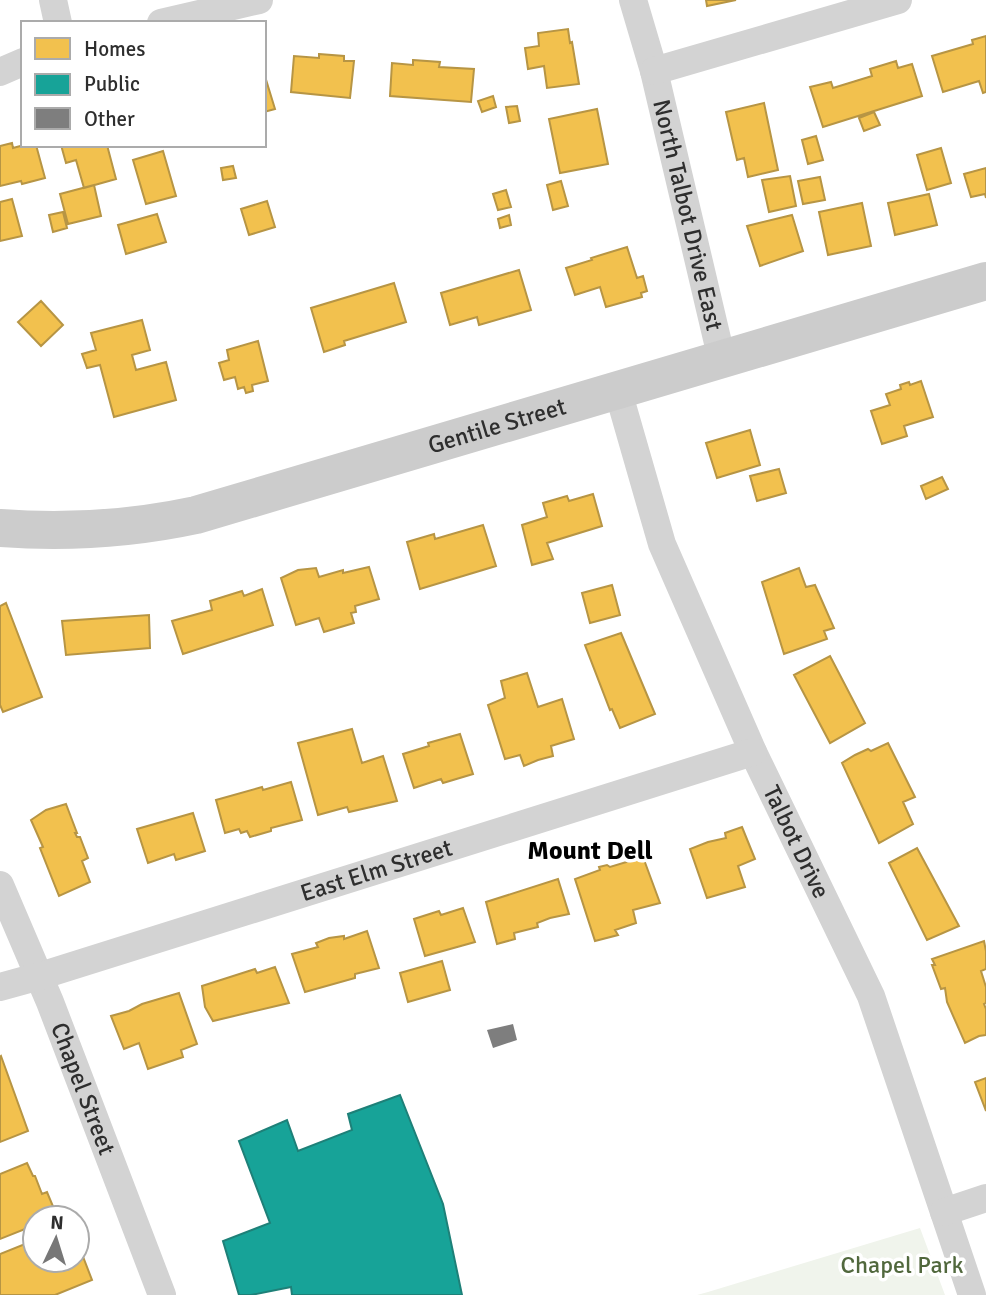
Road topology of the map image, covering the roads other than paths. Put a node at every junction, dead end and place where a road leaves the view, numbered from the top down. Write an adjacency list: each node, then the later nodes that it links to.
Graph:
1 (53, 0): 5 (street)
2 (259, 0): 6 (street)
3 (633, 0): 8 (street, North Talbot Drive East)
4 (898, 0): 8 (street)
5 (58, 21)
6 (170, 21)
7 (21, 63): 9 (street)
8 (654, 71): 11 (street, North Talbot Drive East)
9 (0, 72)
10 (986, 281): 11 (main road, Gentile Street)
11 (722, 360): 12 (main road, Gentile Street)
12 (618, 391): 13 (main road, Gentile Street); 14 (street, Talbot Drive)
13 (0, 528)
14 (753, 752): 16 (street, East Elm Street); 19 (street, Talbot Drive)
15 (0, 885): 16 (street, Chapel Street)
16 (40, 976): 17 (street, East Elm Street); 20 (street, Chapel Street)
17 (0, 987)
18 (986, 1198): 19 (street)
19 (944, 1212): 21 (street, Talbot Drive)
20 (162, 1295)
21 (972, 1295)

